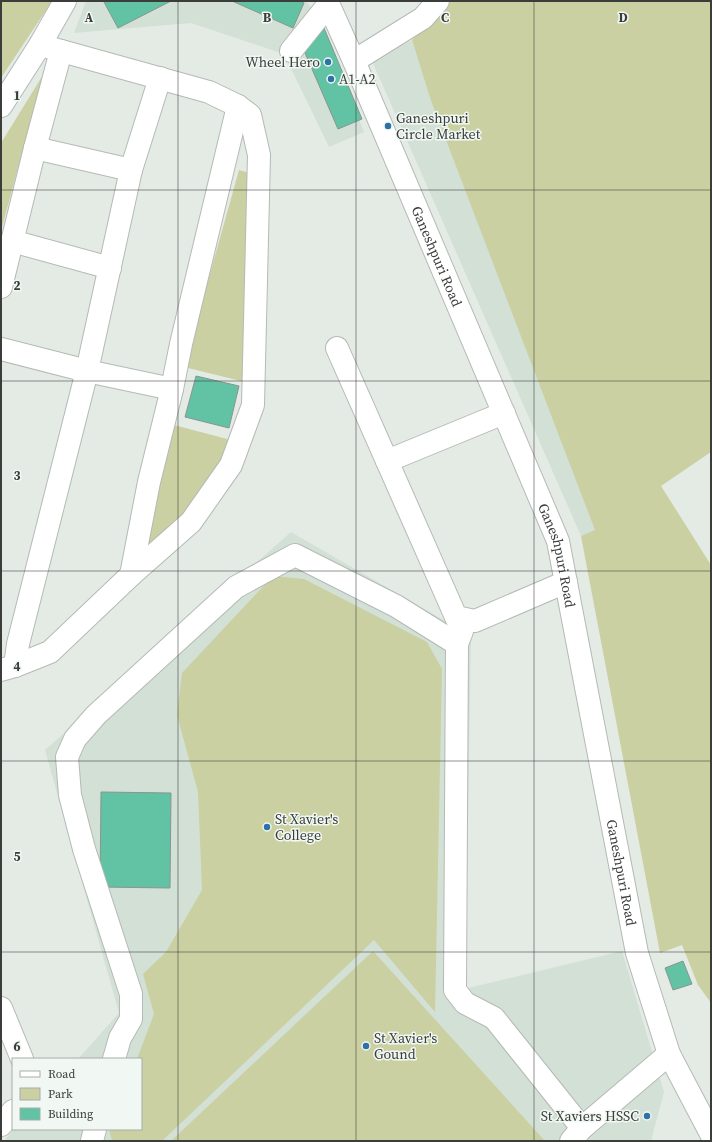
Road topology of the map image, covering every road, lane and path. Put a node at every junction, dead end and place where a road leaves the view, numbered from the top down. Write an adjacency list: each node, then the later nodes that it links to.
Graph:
1 (65, 1): 4 (street)
2 (438, 1): 7 (street)
3 (327, 3): 6 (street); 7 (street, Ganeshpuri Road)
4 (40, 46): 5 (street); 9 (street)
5 (61, 51): 8 (street); 11 (street)
6 (291, 51)
7 (354, 61): 20 (street, Ganeshpuri Road)
8 (160, 78): 10 (street); 12 (street)
9 (1, 106)
10 (238, 106): 19 (street); 22 (street)
11 (35, 148): 12 (street); 13 (street)
12 (131, 170): 14 (street)
13 (12, 241): 14 (street); 15 (street)
14 (110, 268): 18 (street)
15 (1, 287)
16 (337, 348): 21 (street)
17 (1, 349): 18 (street)
18 (87, 371): 19 (street); 26 (street)
19 (172, 389): 22 (street)
20 (504, 413): 21 (street); 23 (street, Ganeshpuri Road)
21 (387, 460): 24 (street)
22 (131, 575): 26 (street)
23 (566, 582): 24 (street); 28 (street, Ganeshpuri Road)
24 (456, 617): 25 (street)
25 (457, 644): 30 (street); 34 (street)
26 (8, 668)
27 (1, 1008): 29 (street)
28 (670, 1054): 34 (street); 35 (street, Ganeshpuri Road)
29 (22, 1058)
30 (114, 1058)
31 (12, 1112): 32 (street)
32 (1, 1125)
33 (95, 1130): 36 (street)
34 (577, 1134)
35 (711, 1134)
36 (92, 1141)

